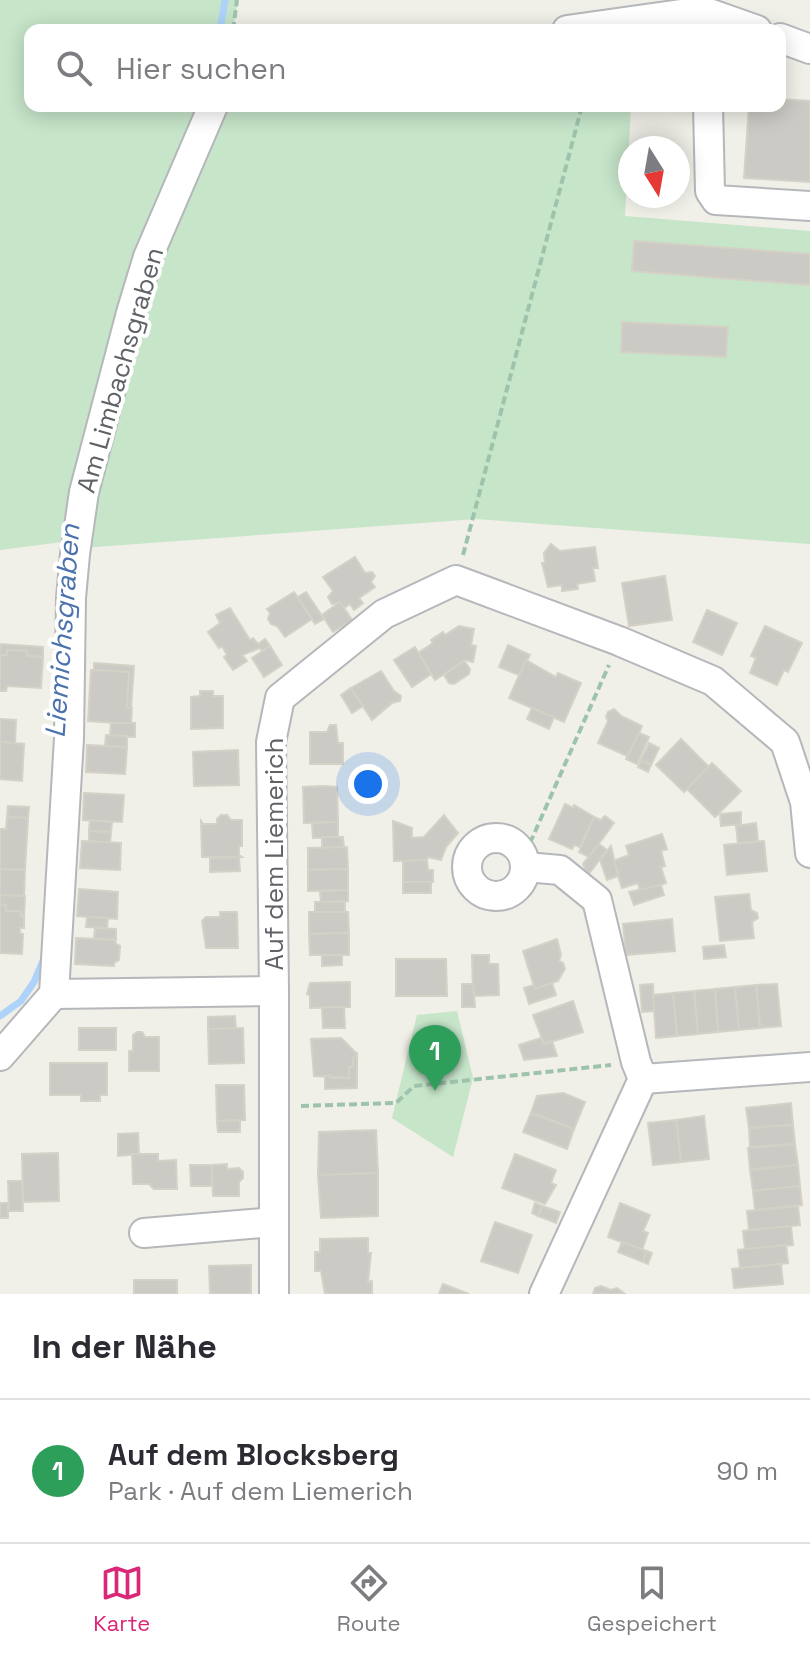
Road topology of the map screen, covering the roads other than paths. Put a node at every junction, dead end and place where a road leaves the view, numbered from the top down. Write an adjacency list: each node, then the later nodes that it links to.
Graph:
1 (704, 20): 2 (street); 3 (street)
2 (649, 24)
3 (725, 24)
4 (786, 40): 5 (street)
5 (810, 49)
6 (210, 112): 12 (street, Am Limbachsgraben)
7 (708, 112): 8 (street)
8 (810, 206)
9 (810, 853): 11 (street, Auf dem Liemerich)
10 (525, 862): 15 (street)
11 (274, 991): 12 (street, Auf dem Liemerich); 16 (street, Auf dem Liemerich)
12 (54, 994): 13 (street)
13 (0, 1056)
14 (810, 1067): 15 (street)
15 (640, 1071): 19 (street)
16 (274, 1222): 17 (street); 18 (street, Auf dem Liemerich)
17 (144, 1233)
18 (274, 1294)
19 (544, 1294)

